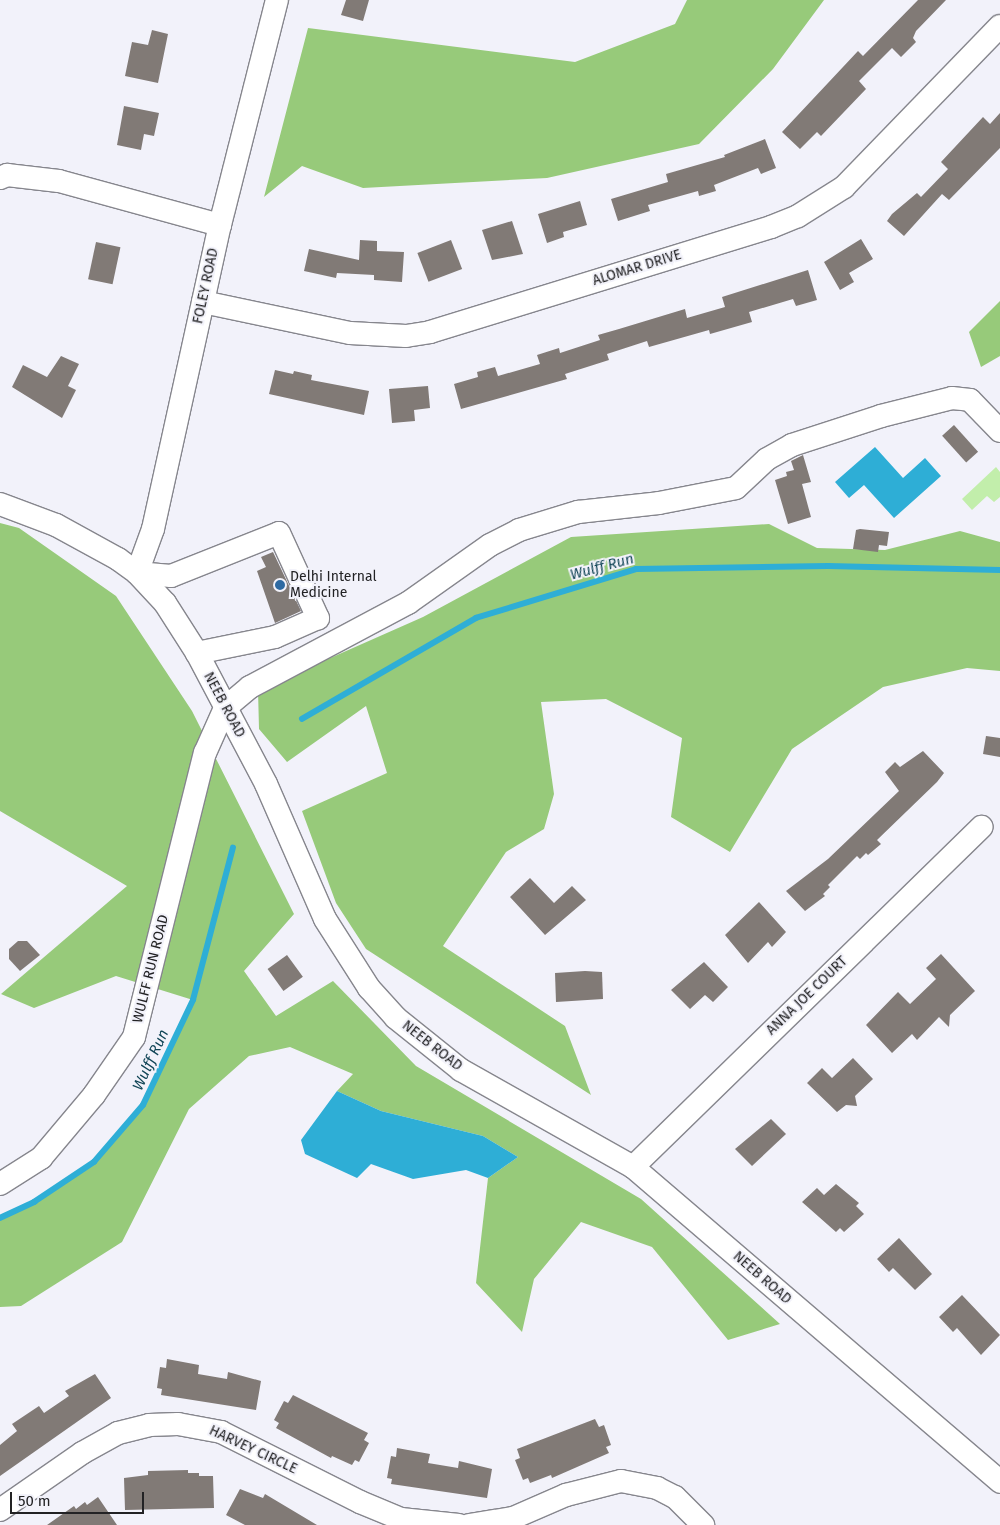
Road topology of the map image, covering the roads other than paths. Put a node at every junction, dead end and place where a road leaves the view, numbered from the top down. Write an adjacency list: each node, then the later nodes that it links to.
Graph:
1 (277, 0): 4 (street, FOLEY ROAD)
2 (1000, 26): 5 (street, ALOMAR DRIVE)
3 (0, 178): 4 (street)
4 (220, 225): 5 (street, FOLEY ROAD)
5 (203, 302): 8 (street, FOLEY ROAD)
6 (1000, 431): 10 (street)
7 (0, 504): 8 (street, NEEB ROAD)
8 (137, 573): 9 (street, NEEB ROAD); 9 (street)
9 (197, 653): 10 (street, NEEB ROAD)
10 (225, 708): 12 (street, NEEB ROAD); 13 (street, WULFF RUN ROAD)
11 (982, 827): 12 (street, ANNA JOE COURT)
12 (633, 1167): 14 (street, NEEB ROAD)
13 (0, 1184)
14 (1000, 1482)
15 (0, 1510): 16 (street, HARVEY CIRCLE)
16 (459, 1525)
17 (469, 1525): 18 (street)
18 (703, 1525)

